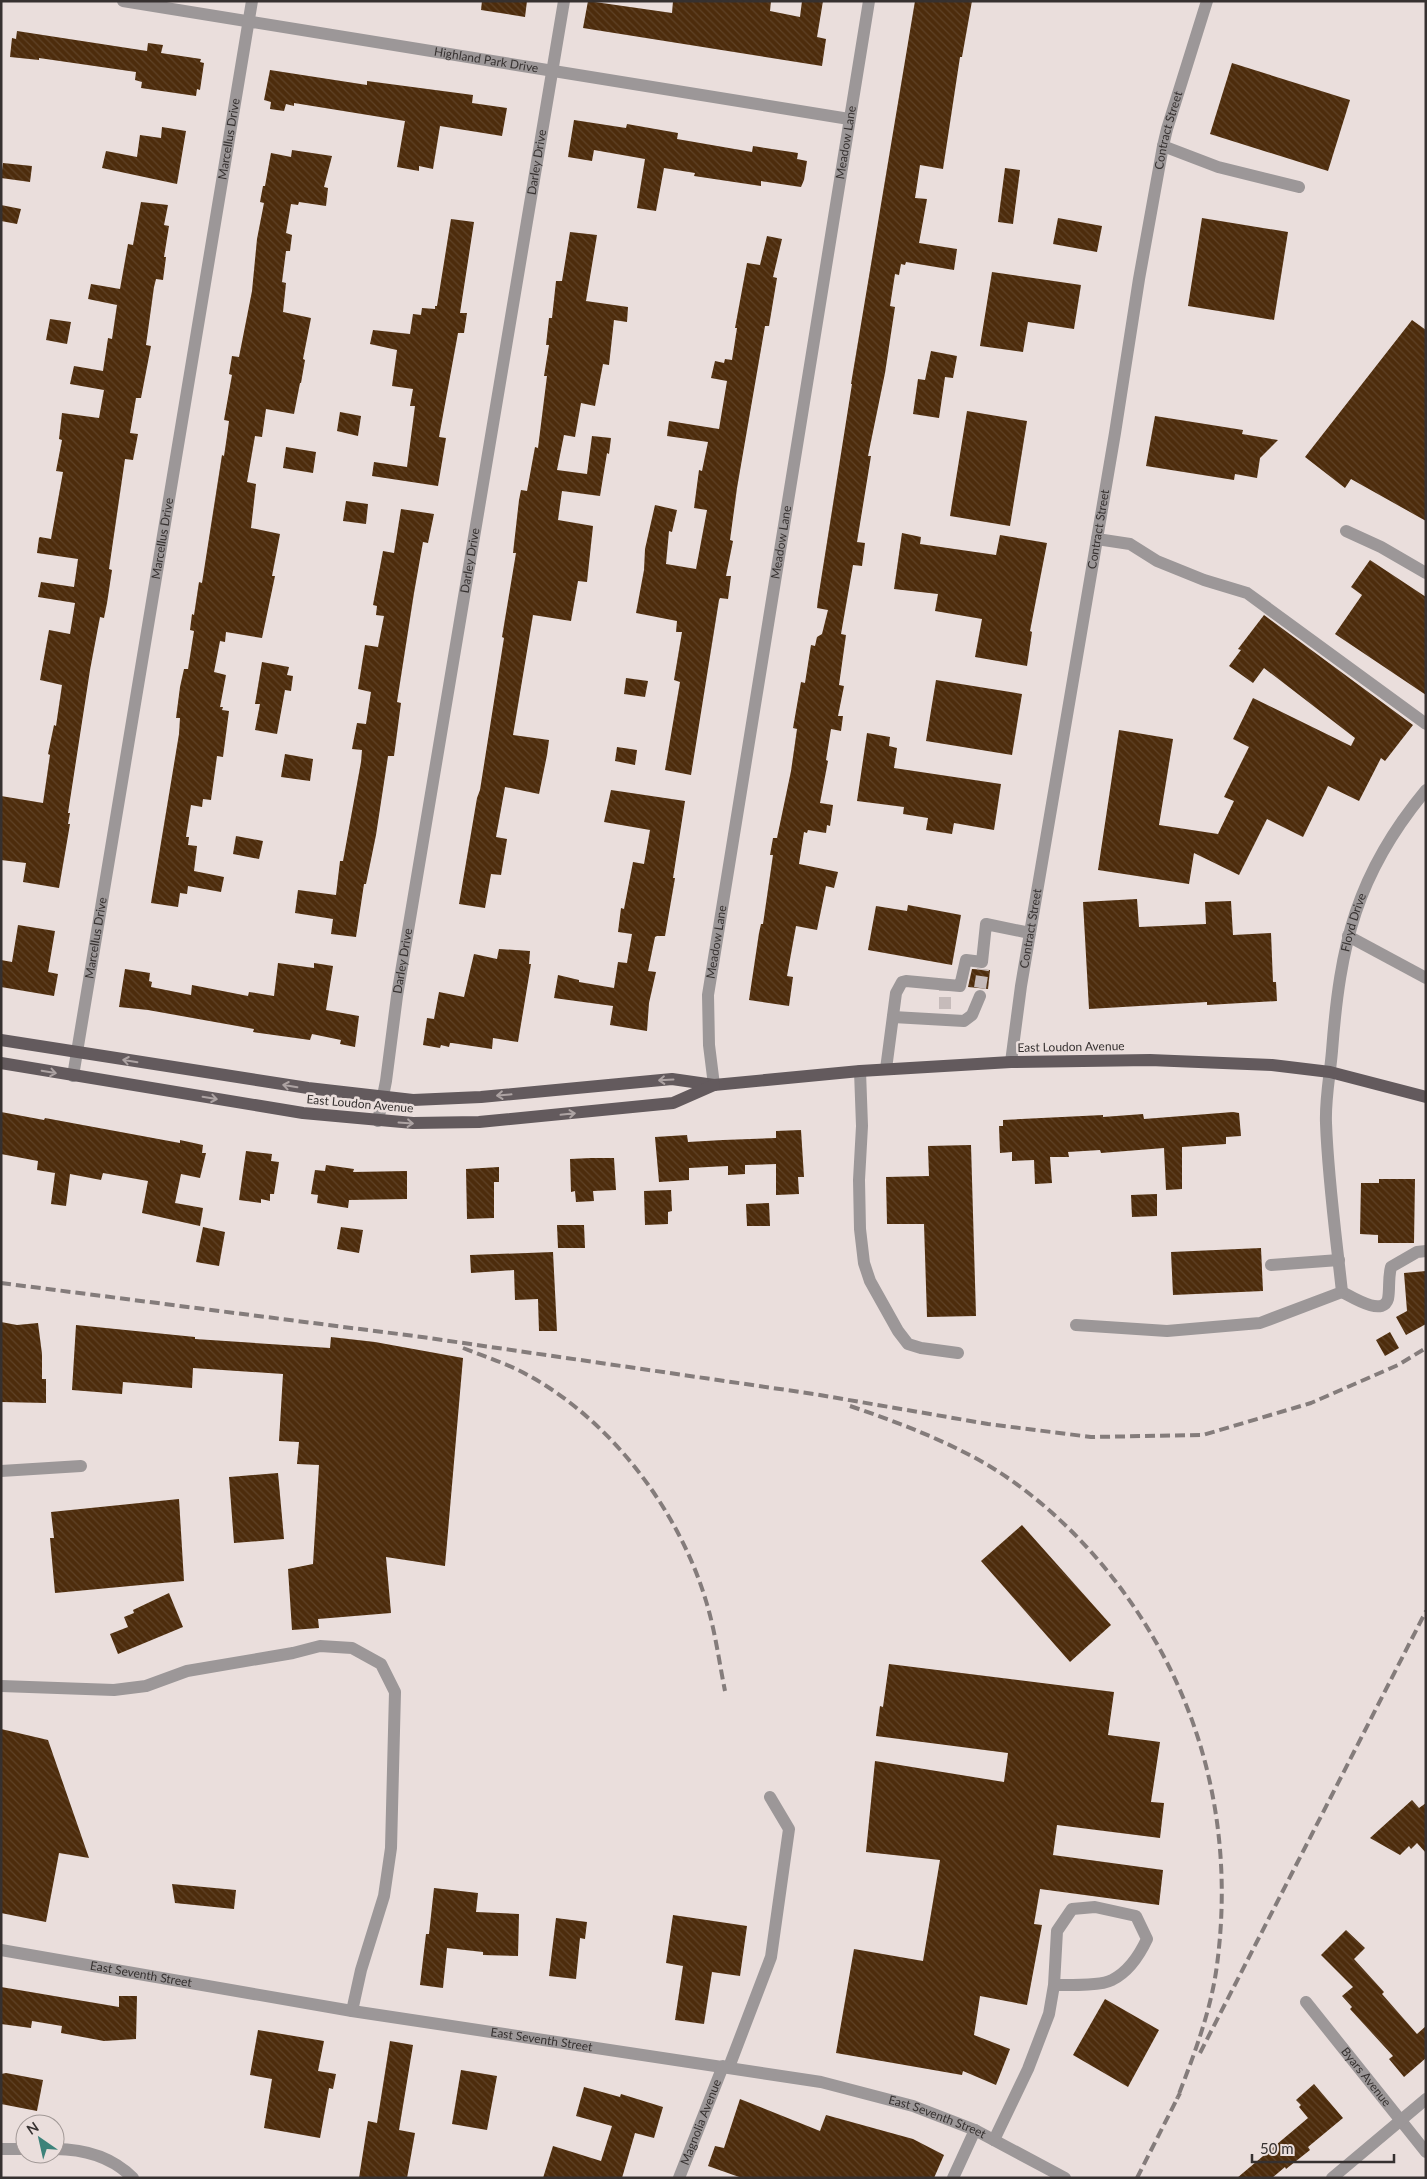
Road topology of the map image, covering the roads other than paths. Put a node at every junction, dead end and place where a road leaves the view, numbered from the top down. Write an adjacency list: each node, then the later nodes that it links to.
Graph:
1 (123, 1): 6 (street, Highland Park Drive)
2 (252, 1): 6 (street, Marcellus Drive)
3 (564, 1): 7 (street, Darley Drive)
4 (869, 1): 8 (street, Meadow Lane)
5 (1207, 1): 9 (street, Contract Street)
6 (249, 22): 7 (street, Highland Park Drive); 22 (street, Marcellus Drive)
7 (552, 71): 8 (street, Highland Park Drive); 31 (street, Darley Drive)
8 (849, 119): 29 (street, Meadow Lane)
9 (1163, 146): 10 (street); 12 (street, Contract Street)
10 (1299, 187)
11 (1346, 532): 13 (street)
12 (1097, 539): 14 (street); 16 (street, Contract Street)
13 (1426, 573)
14 (1426, 724)
15 (1426, 790): 17 (street, Floyd Drive)
16 (1030, 933): 19 (street); 23 (street, Contract Street)
17 (1348, 936): 18 (street); 27 (street, Floyd Drive)
18 (1426, 978)
19 (960, 986): 20 (street); 20 (street)
20 (893, 1017): 25 (street)
21 (1, 1040): 22 (main road, East Loudon Avenue)
22 (77, 1052): 28 (street, Marcellus Drive); 31 (main road, East Loudon Avenue, one-way to 22)
23 (1011, 1062): 25 (main road, East Loudon Avenue); 27 (main road, East Loudon Avenue)
24 (1, 1063): 28 (main road, East Loudon Avenue, one-way to 28)
25 (886, 1069): 26 (main road, East Loudon Avenue)
26 (860, 1071): 29 (main road, East Loudon Avenue); 38 (street)
27 (1330, 1072): 30 (main road, East Loudon Avenue); 34 (street, Floyd Drive)
28 (73, 1076): 32 (main road, East Loudon Avenue, one-way to 32)
29 (714, 1085): 31 (main road, East Loudon Avenue, one-way to 31); 32 (main road, East Loudon Avenue, one-way to 29)
30 (1426, 1097)
31 (381, 1098): 32 (street, Darley Drive)
32 (378, 1121)
33 (1426, 1251): 36 (street)
34 (1339, 1260): 35 (street); 36 (street, Floyd Drive)
35 (1271, 1266)
36 (1342, 1292): 37 (street)
37 (1076, 1325)
38 (958, 1353)
39 (81, 1466): 40 (street)
40 (1, 1471)
41 (1, 1686): 46 (street)
42 (770, 1797): 47 (street, Magnolia Avenue)
43 (1, 1950): 46 (street, East Seventh Street)
44 (1054, 1985): 44 (street); 51 (street)
45 (1306, 2002): 49 (street, Byars Avenue)
46 (352, 2011): 47 (street, East Seventh Street)
47 (726, 2066): 50 (street, East Seventh Street); 58 (street, Magnolia Avenue)
48 (1426, 2099): 49 (street)
49 (1400, 2120): 55 (street, Byars Avenue); 60 (street)
50 (975, 2130): 51 (street, East Seventh Street); 59 (street)
51 (994, 2140): 56 (street, East Seventh Street)
52 (1, 2149): 53 (street)
53 (15, 2149)
54 (65, 2149): 57 (street)
55 (1426, 2152)
56 (1061, 2175)
57 (133, 2178)
58 (679, 2178)
59 (953, 2178)
60 (1332, 2178)

